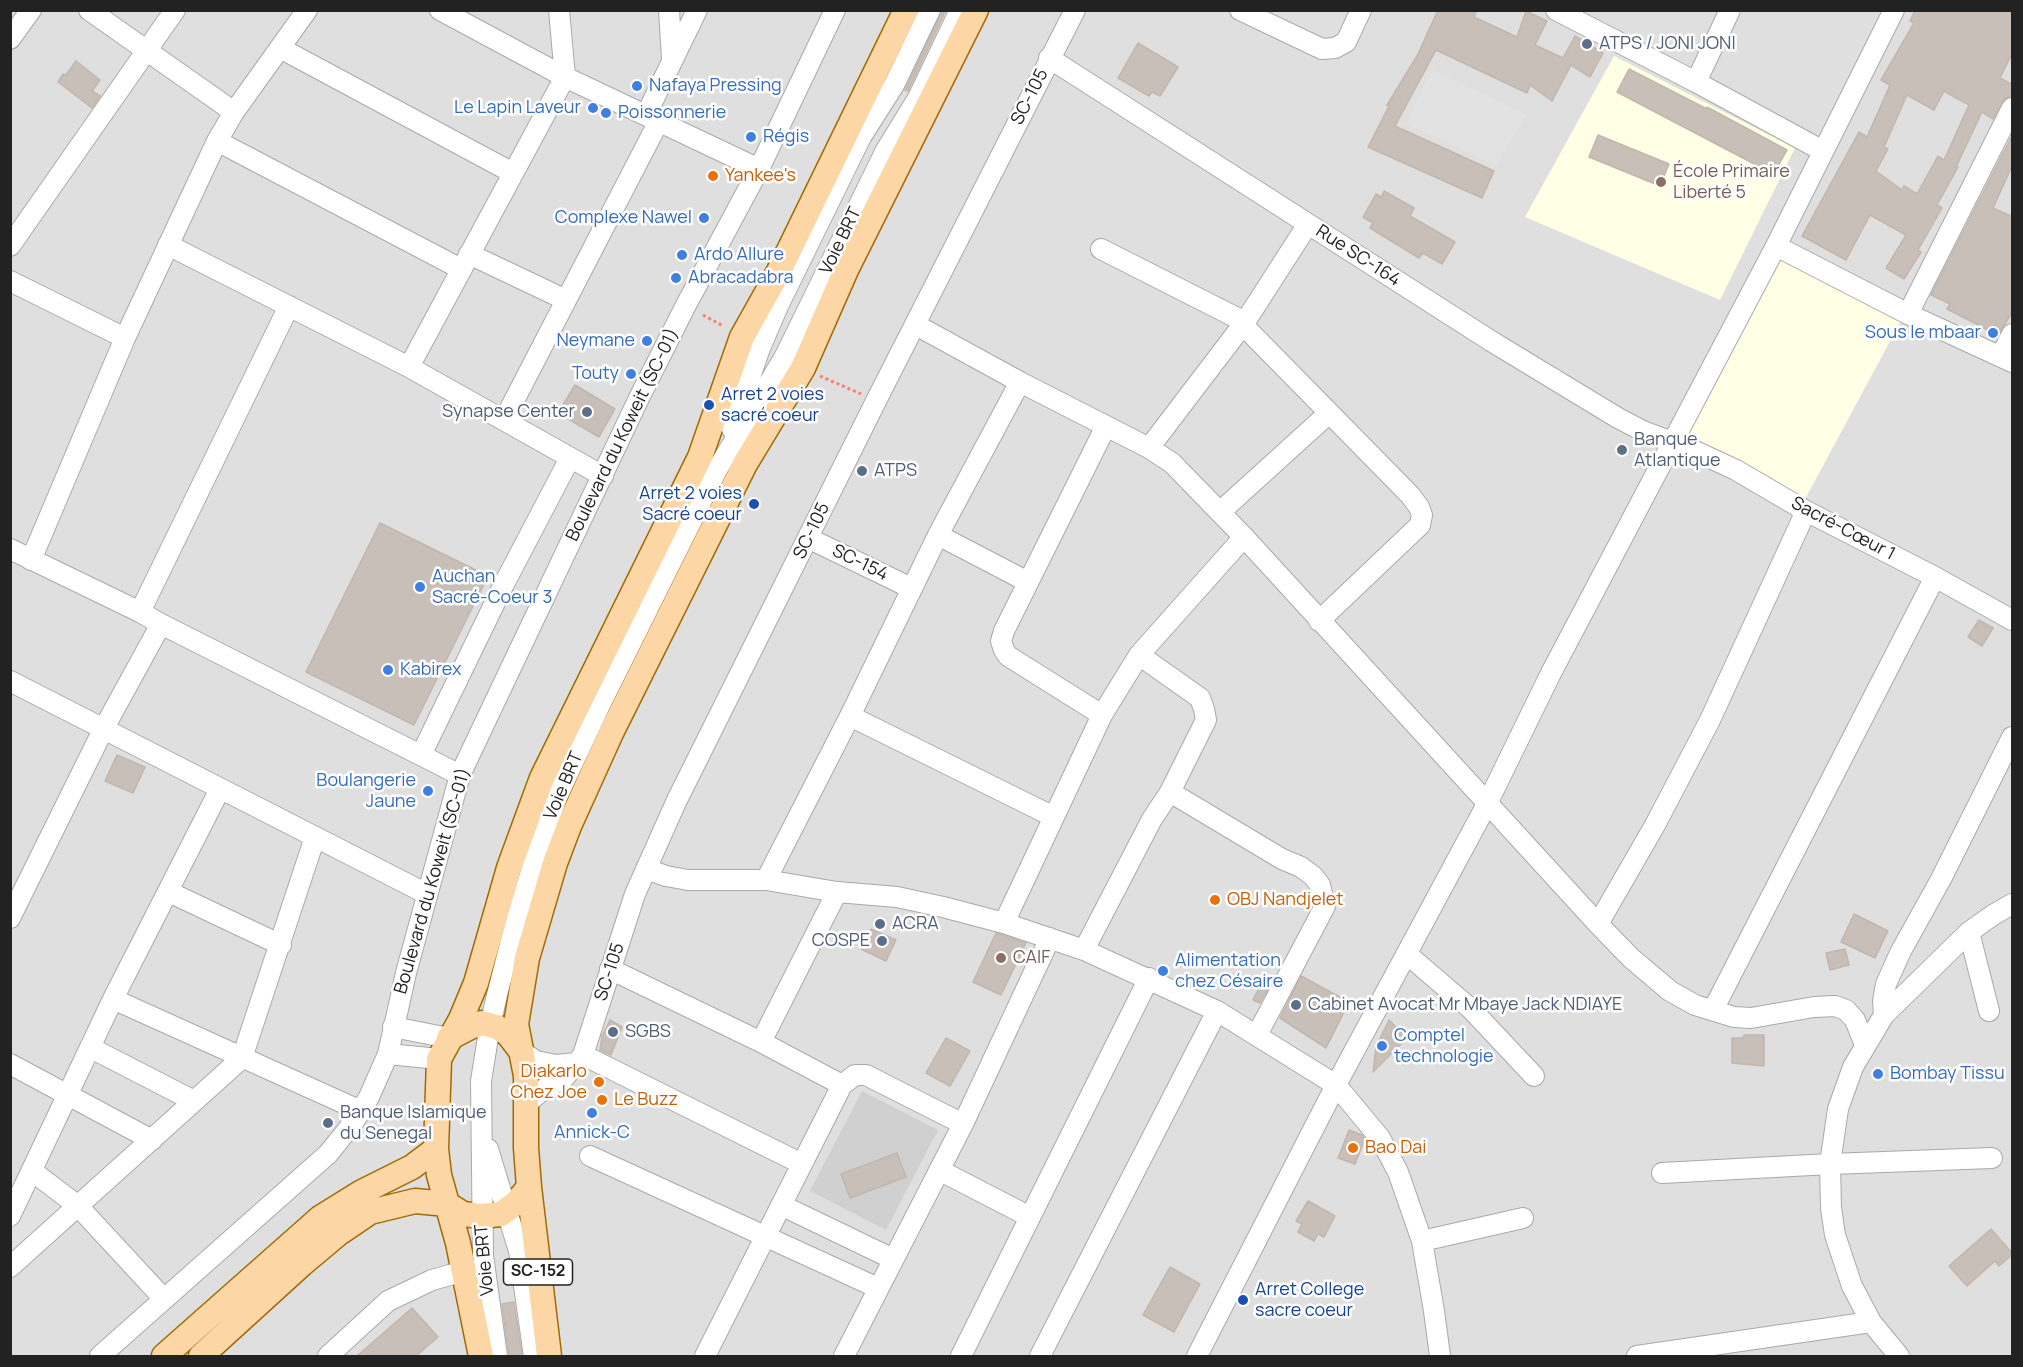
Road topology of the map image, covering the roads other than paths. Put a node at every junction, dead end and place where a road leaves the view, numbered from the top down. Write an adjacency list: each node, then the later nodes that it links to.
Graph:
1 (31, 10): 20 (street)
2 (89, 10): 22 (street)
3 (175, 10): 22 (street)
4 (307, 10): 21 (street)
5 (559, 10): 25 (street)
6 (669, 10): 24 (street)
7 (697, 10): 24 (street)
8 (835, 10): 32 (street, Boulevard du Koweit (SC-01))
9 (906, 10): 113 (main road)
10 (930, 10): 57 (street, Voie BRT)
11 (960, 10): 57 (street, Voie BRT)
12 (976, 10): 114 (main road)
13 (1075, 10): 23 (street, SC-105)
14 (1240, 10): 15 (street)
15 (1361, 10)
16 (1556, 10): 26 (street)
17 (1894, 10): 31 (street)
18 (441, 11): 25 (street)
19 (1728, 11): 26 (street)
20 (10, 39)
21 (280, 48): 28 (street); 33 (street)
22 (146, 51): 28 (street); 36 (street)
23 (1049, 58): 34 (street, Rue SC-164); 45 (street, SC-105)
24 (672, 60): 29 (street)
25 (565, 77): 29 (street); 33 (street)
26 (1696, 81): 31 (street)
27 (2013, 108): 43 (street)
28 (234, 112): 30 (street)
29 (652, 118): 32 (street); 41 (street)
30 (217, 141): 35 (street); 39 (street)
31 (1823, 151): 37 (street)
32 (759, 169): 58 (street, Boulevard du Koweit (SC-01))
33 (513, 173): 39 (street)
34 (1308, 224): 44 (street); 54 (street, Rue SC-164)
35 (168, 245): 42 (street); 47 (street)
36 (10, 246)
37 (1776, 246): 43 (street); 54 (street)
38 (1101, 249): 44 (street)
39 (465, 261): 41 (street); 49 (street)
40 (10, 281): 47 (street)
41 (566, 300): 52 (street)
42 (289, 306): 49 (street); 69 (street)
43 (1908, 314): 48 (street)
44 (1244, 324): 51 (street); 55 (street)
45 (916, 325): 50 (street); 63 (street, SC-105)
46 (2013, 334): 48 (street)
47 (125, 338): 65 (street)
48 (2007, 359)
49 (408, 367): 52 (street)
50 (1020, 382): 53 (street); 61 (street)
51 (1328, 414): 60 (street); 71 (street)
52 (504, 420): 56 (street)
53 (1106, 426): 55 (street); 67 (street)
54 (1672, 443): 59 (street, Sacré-Cœur 1); 83 (street)
55 (1149, 448): 60 (street)
56 (570, 458): 58 (street); 79 (street)
57 (718, 468): 107 (street, Voie BRT)
58 (603, 476): 80 (street, Boulevard du Koweit (SC-01))
59 (1806, 511): 66 (street, Sacré-Cœur 1); 94 (street)
60 (1220, 512): 62 (street)
61 (938, 535): 67 (street); 68 (street)
62 (1244, 537): 71 (street); 73 (street)
63 (808, 538): 68 (street, SC-154); 86 (street, SC-105)
64 (10, 549): 65 (street)
65 (31, 560): 69 (street)
66 (1935, 577): 70 (street, Sacré-Cœur 1); 103 (street)
67 (1028, 582): 75 (street)
68 (911, 588): 76 (street)
69 (140, 612): 72 (street)
70 (2013, 620)
71 (1319, 621): 83 (street)
72 (161, 624): 77 (street); 79 (street)
73 (1138, 655): 75 (street); 82 (street)
74 (10, 681): 77 (street)
75 (1102, 715): 84 (street)
76 (850, 716): 84 (street); 87 (street)
77 (104, 728): 81 (street); 92 (street)
78 (2013, 737): 106 (street)
79 (421, 755): 80 (street)
80 (460, 775): 90 (street, Boulevard du Koweit (SC-01))
81 (220, 789): 85 (street); 88 (street)
82 (1170, 792): 98 (street); 109 (street)
83 (1487, 804): 94 (street); 99 (street)
84 (1054, 817): 93 (street)
85 (315, 837): 90 (street); 97 (street)
86 (646, 869): 87 (street); 100 (street, SC-105)
87 (766, 880): 89 (street)
88 (169, 892): 97 (street); 102 (street)
89 (837, 892): 93 (street); 110 (street)
90 (427, 894): 108 (street, Boulevard du Koweit (SC-01))
91 (2013, 904): 95 (street)
92 (10, 918)
93 (1004, 923): 96 (street)
94 (1598, 924): 103 (street)
95 (1970, 932): 105 (street); 106 (street)
96 (1050, 938): 98 (street); 126 (street)
97 (281, 945): 116 (street)
98 (1084, 950): 101 (street)
99 (1408, 955): 119 (street); 121 (street)
100 (610, 969): 110 (street); 117 (street, SC-105)
101 (1149, 978): 104 (street); 144 (street)
102 (113, 999): 112 (street); 116 (street)
103 (1713, 1010): 111 (street)
104 (1217, 1011): 109 (street); 166 (street)
105 (1989, 1011)
106 (1884, 1015): 111 (street)
107 (490, 1025): 113 (main road); 114 (main road); 127 (street, Voie BRT)
108 (393, 1027): 113 (street); 115 (street, Boulevard du Koweit (SC-01))
109 (1257, 1035): 121 (street)
110 (761, 1042): 120 (street)
111 (1865, 1045): 133 (street)
112 (91, 1048): 122 (street); 123 (street)
113 (444, 1048): 115 (street); 129 (main road)
114 (521, 1051): 117 (street); 124 (main road)
115 (388, 1054): 125 (street, Boulevard du Koweit (SC-01))
116 (242, 1058): 123 (street); 125 (street)
117 (580, 1059): 124 (street); 132 (street)
118 (10, 1064): 122 (street)
119 (1534, 1076)
120 (842, 1084): 126 (street); 132 (street)
121 (1336, 1085): 147 (street); 167 (street)
122 (69, 1095): 128 (street); 135 (street)
123 (194, 1101): 128 (street)
124 (527, 1103): 137 (main road, SC-152)
125 (361, 1111): 152 (street, Boulevard du Koweit (SC-01))
126 (963, 1124): 134 (street)
127 (481, 1126): 141 (street, Voie BRT); 143 (street, Voie BRT)
128 (152, 1140): 140 (street)
129 (435, 1149): 138 (main road); 157 (main road)
130 (590, 1156): 146 (street)
131 (1992, 1158): 133 (street)
132 (802, 1164): 139 (street)
133 (1830, 1164): 136 (street); 153 (street)
134 (939, 1170): 144 (street); 148 (street)
135 (32, 1171): 140 (street); 142 (street)
136 (1662, 1173)
137 (529, 1187): 141 (main road); 162 (main road, SC-152)
138 (447, 1204): 143 (main road); 150 (main road); 158 (main road)
139 (781, 1205): 146 (street); 148 (street)
140 (78, 1206): 149 (street); 152 (street)
141 (506, 1210): 143 (main road); 161 (street, Voie BRT)
142 (10, 1216)
143 (481, 1216): 160 (street, Voie BRT)
144 (1030, 1217): 165 (street)
145 (1523, 1218): 147 (street)
146 (765, 1236): 151 (street); 163 (street)
147 (1422, 1241): 168 (street)
148 (893, 1259): 151 (street)
149 (10, 1268)
150 (464, 1271): 154 (main road); 159 (street)
151 (879, 1288): 164 (street)
152 (164, 1299): 156 (street, Boulevard du Koweit (SC-01))
153 (1871, 1322): 155 (street); 170 (street)
154 (477, 1351)
155 (1705, 1352): 169 (street)
156 (100, 1356)
157 (164, 1356)
158 (201, 1356)
159 (328, 1356)
160 (497, 1356)
161 (534, 1356)
162 (549, 1356)
163 (705, 1356)
164 (844, 1356)
165 (961, 1356)
166 (1040, 1356)
167 (1197, 1356)
168 (1440, 1356)
169 (1637, 1356)
170 (1899, 1356)

